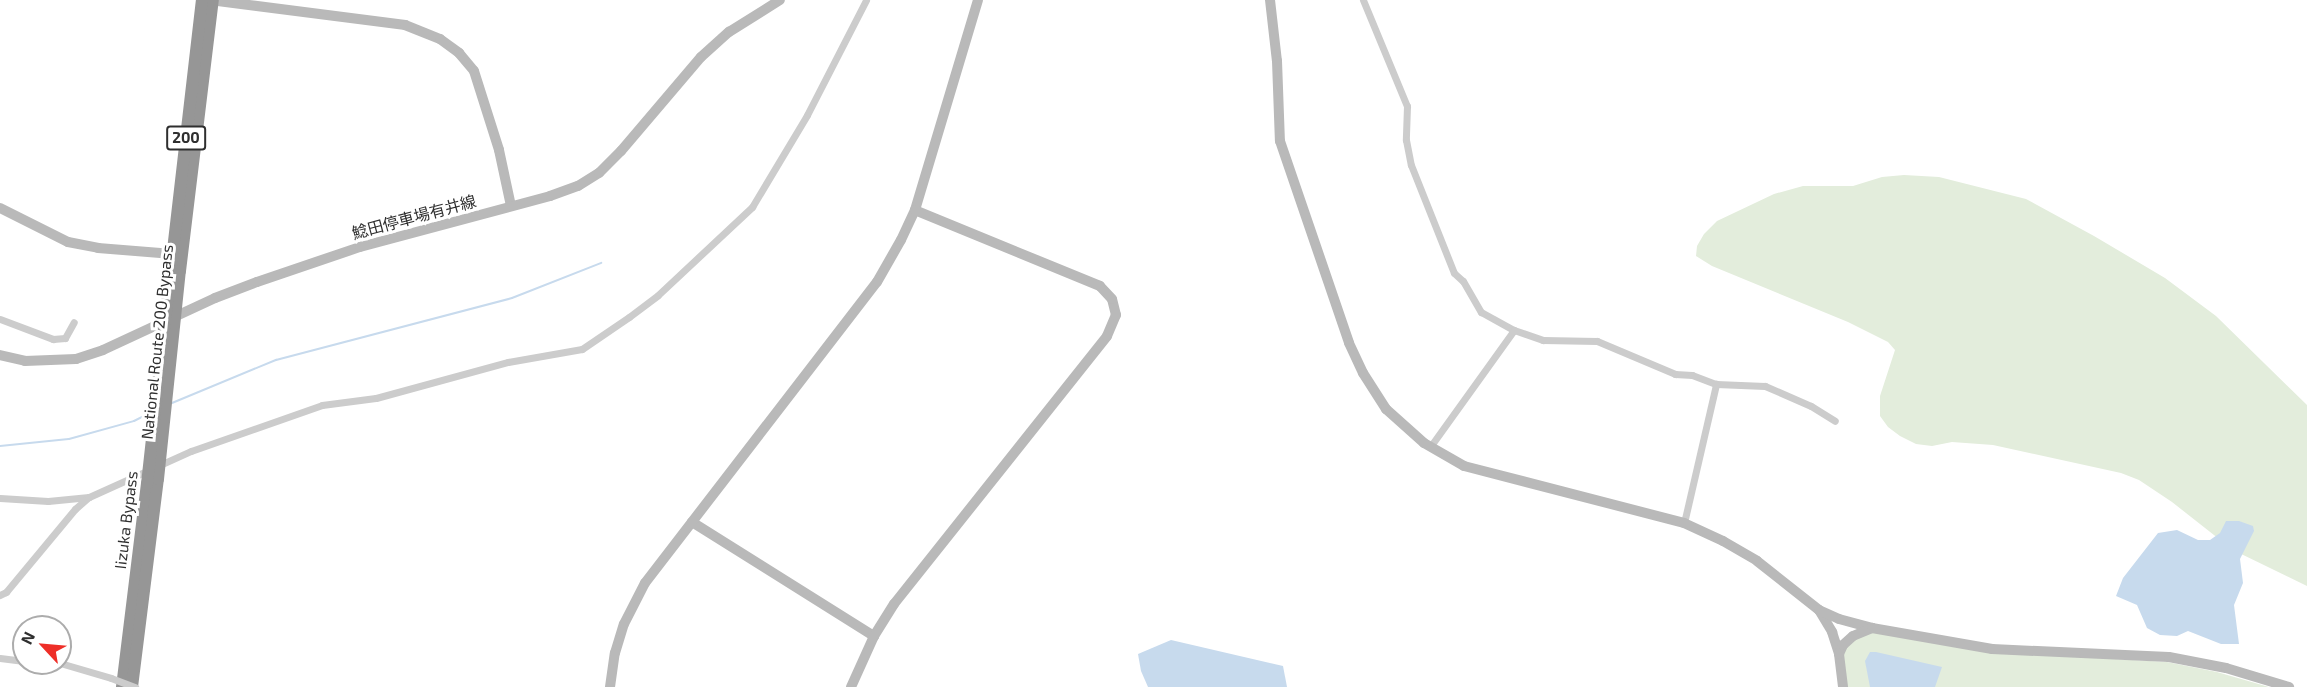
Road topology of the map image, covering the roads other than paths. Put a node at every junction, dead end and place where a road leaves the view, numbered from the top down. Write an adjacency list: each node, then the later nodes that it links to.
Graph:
1 (202, 0): 11 (highway, 200)
2 (212, 0): 8 (street); 12 (highway, National Route 200 Bypass / 200)
3 (866, 0): 21 (street)
4 (978, 0): 10 (street)
5 (1270, 0): 19 (street)
6 (1363, 0): 15 (street)
7 (774, 1): 8 (street, 鯰田停車場有井線)
8 (511, 206): 16 (street, 鯰田停車場有井線)
9 (0, 208): 11 (street)
10 (915, 210): 23 (street); 28 (street)
11 (173, 254): 12 (highway, 200)
12 (175, 274): 20 (highway, National Route 200 Bypass / 200, bridge)
13 (0, 319): 14 (street)
14 (74, 322)
15 (1514, 330): 17 (street); 19 (street)
16 (0, 355)
17 (1716, 384): 18 (street); 24 (street)
18 (1835, 421)
19 (1430, 447): 24 (street)
20 (153, 482): 31 (highway, Iizuka Bypass / 200); 32 (highway, National Route 200 Bypass / 200)
21 (89, 497): 22 (street); 25 (street)
22 (0, 498)
23 (692, 522): 28 (street); 33 (street)
24 (1684, 523): 26 (street)
25 (0, 595)
26 (1820, 610): 27 (street); 29 (street)
27 (1872, 628): 29 (street); 36 (street)
28 (874, 636): 34 (street)
29 (1839, 654): 35 (street)
30 (72, 667): 32 (street, bridge)
31 (122, 687)
32 (134, 687)
33 (610, 687)
34 (851, 687)
35 (1843, 687)
36 (2289, 687)

